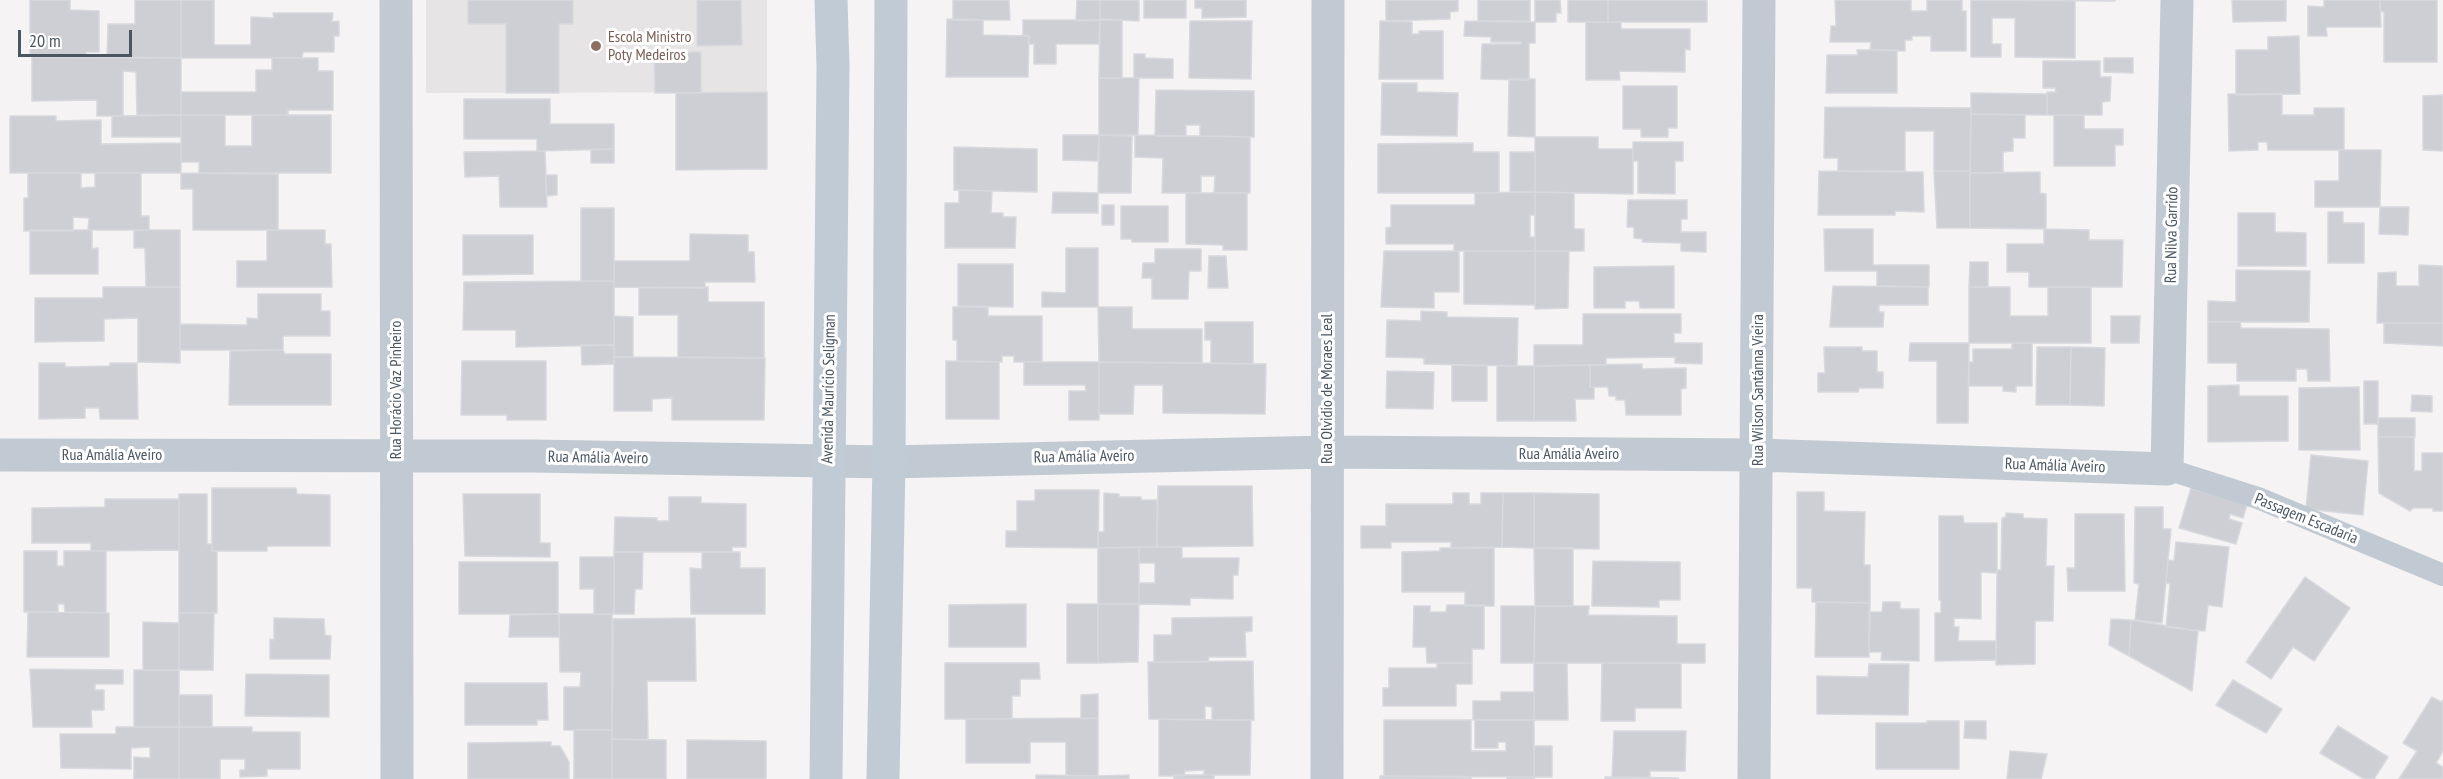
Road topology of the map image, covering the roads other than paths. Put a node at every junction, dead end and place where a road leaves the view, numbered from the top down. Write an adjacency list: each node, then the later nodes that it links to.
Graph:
1 (396, 0): 10 (street, Rua Horácio Vaz Pinheiro)
2 (831, 0): 11 (main road, Avenida Maurício Seligman)
3 (891, 0): 12 (main road)
4 (1328, 0): 7 (street, Rua Olvidio de Moraes Leal)
5 (1759, 0): 9 (street, Rua Wilson Santánna Vieira)
6 (2176, 0): 13 (street, Rua Nilva Garrido)
7 (1327, 452): 9 (street, Rua Amália Aveiro); 12 (street, Rua Amália Aveiro); 18 (street, Rua Olvidio de Moraes Leal)
8 (0, 455): 10 (street, Rua Amália Aveiro)
9 (1758, 455): 13 (street, Rua Amália Aveiro); 19 (street, Rua Wilson Santánna Vieira)
10 (396, 456): 11 (street, Rua Amália Aveiro); 15 (street, Rua Horácio Vaz Pinheiro)
11 (828, 462): 12 (street, Rua Amália Aveiro); 16 (main road, Avenida Maurício Seligman)
12 (889, 462): 17 (main road)
13 (2167, 469): 14 (lane, Passagem Escadaria)
14 (2443, 575)
15 (397, 779)
16 (826, 779)
17 (884, 779)
18 (1327, 779)
19 (1754, 779)

